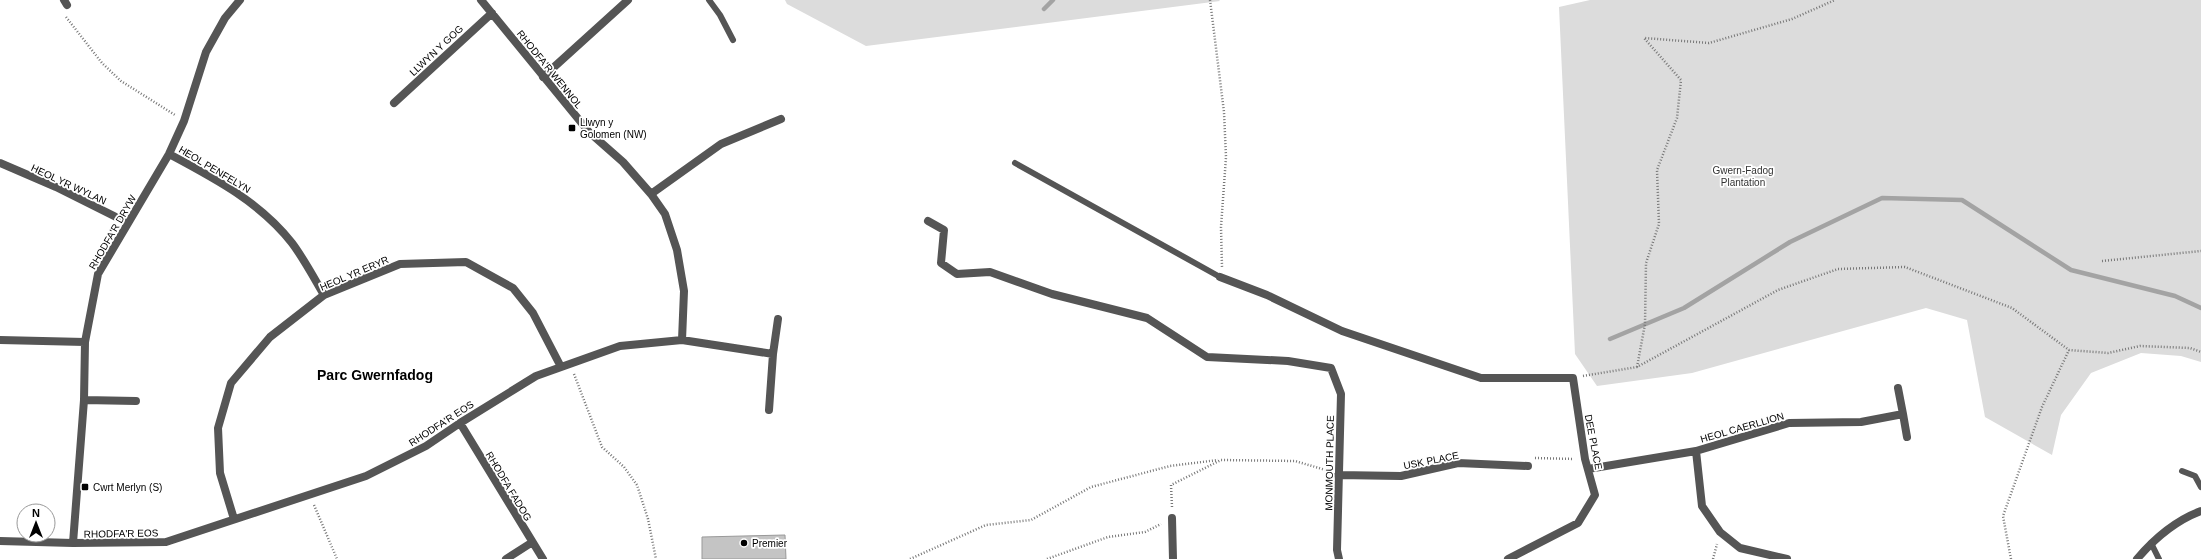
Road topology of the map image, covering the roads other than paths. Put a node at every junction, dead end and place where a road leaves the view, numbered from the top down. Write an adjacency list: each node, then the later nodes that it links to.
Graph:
1 (240, 0): 10 (street, RHODFA'R DRYW)
2 (481, 0): 5 (street, RHODFA'R WENNOL)
3 (628, 0): 7 (street)
4 (709, 0): 6 (lane)
5 (492, 12): 7 (street, RHODFA'R WENNOL); 8 (street, LLWYN Y GOG)
6 (733, 40)
7 (543, 77): 13 (street, RHODFA'R WENNOL)
8 (394, 103)
9 (781, 119): 13 (street)
10 (169, 154): 15 (street, RHODFA'R DRYW); 17 (street, HEOL PENFELYN)
11 (0, 163): 15 (street, HEOL YR WYLAN)
12 (1015, 163): 16 (lane)
13 (651, 194): 20 (street, RHODFA'R WENNOL)
14 (928, 221): 35 (street, MONMOUTH PLACE)
15 (128, 223): 21 (street, RHODFA'R DRYW)
16 (1220, 277): 33 (street, DEE PLACE)
17 (324, 295): 23 (street, HEOL YR ERYR); 39 (street, HEOL YR ERYR)
18 (778, 319): 22 (street)
19 (0, 340): 21 (street)
20 (682, 340): 22 (street, RHODFA'R EOS); 23 (street, RHODFA'R EOS)
21 (85, 342): 25 (street, RHODFA'R DRYW)
22 (773, 354): 27 (street)
23 (560, 366): 29 (street, RHODFA'R EOS)
24 (1898, 388): 28 (street)
25 (84, 400): 26 (street); 41 (street, RHODFA'R DRYW)
26 (136, 401)
27 (768, 410)
28 (1903, 414): 30 (street); 31 (street, HEOL CAERLLION)
29 (460, 423): 39 (street, RHODFA'R EOS); 42 (street, RHODFA FADOG)
30 (1908, 437)
31 (1696, 450): 33 (street, HEOL CAERLLION); 49 (street)
32 (1528, 466): 35 (street, USK PLACE)
33 (1588, 469): 48 (street, DEE PLACE)
34 (2182, 471): 36 (lane)
35 (1338, 475): 47 (street, MONMOUTH PLACE)
36 (2201, 487)
37 (2201, 512): 43 (street)
38 (1172, 518): 46 (street)
39 (234, 519): 41 (street, RHODFA'R EOS)
40 (0, 541): 41 (street, RHODFA'R EOS)
41 (72, 543)
42 (531, 543): 44 (street); 45 (street, RHODFA FADOG)
43 (2151, 543): 50 (street); 51 (lane)
44 (506, 559)
45 (543, 559)
46 (1172, 559)
47 (1339, 559)
48 (1508, 559)
49 (1787, 559)
50 (2137, 559)
51 (2159, 559)

